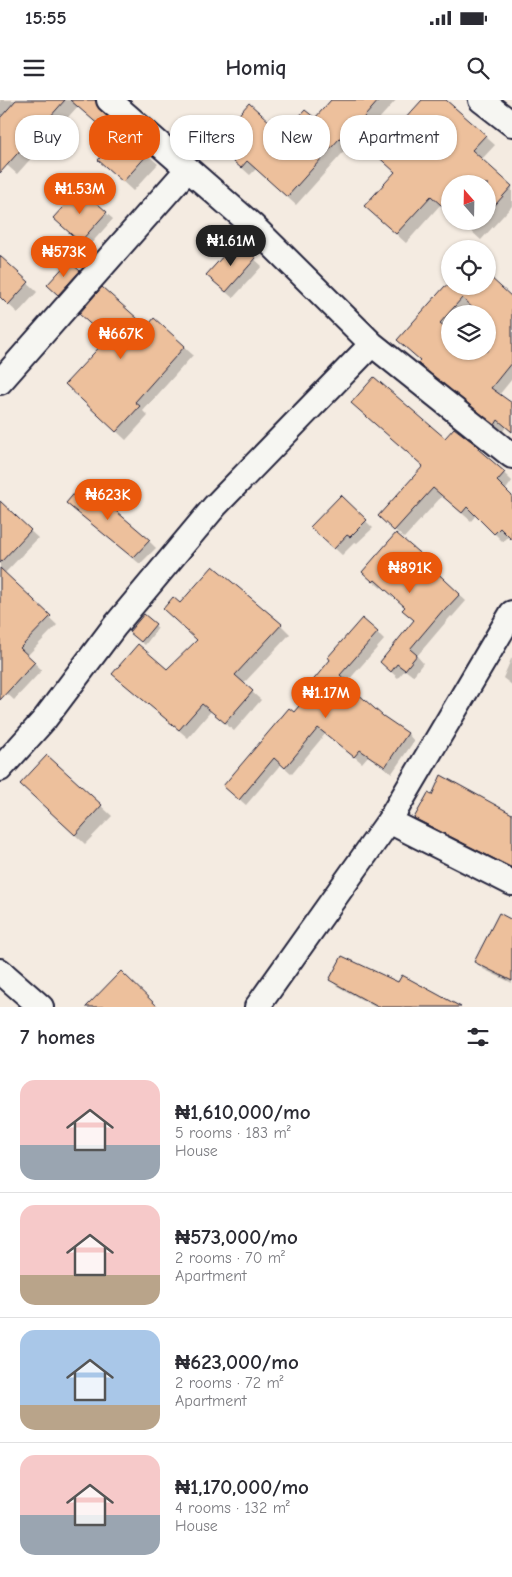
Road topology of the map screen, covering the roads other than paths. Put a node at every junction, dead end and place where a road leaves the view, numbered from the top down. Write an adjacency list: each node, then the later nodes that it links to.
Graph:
1 (109, 100): 4 (street)
2 (481, 100): 3 (street)
3 (512, 124)
4 (188, 169): 5 (street); 6 (street)
5 (372, 344): 7 (street); 9 (street)
6 (0, 382)
7 (512, 456)
8 (512, 613): 10 (street)
9 (0, 769)
10 (389, 821): 11 (street); 14 (street)
11 (512, 882)
12 (0, 971): 13 (street)
13 (41, 1007)
14 (257, 1007)

